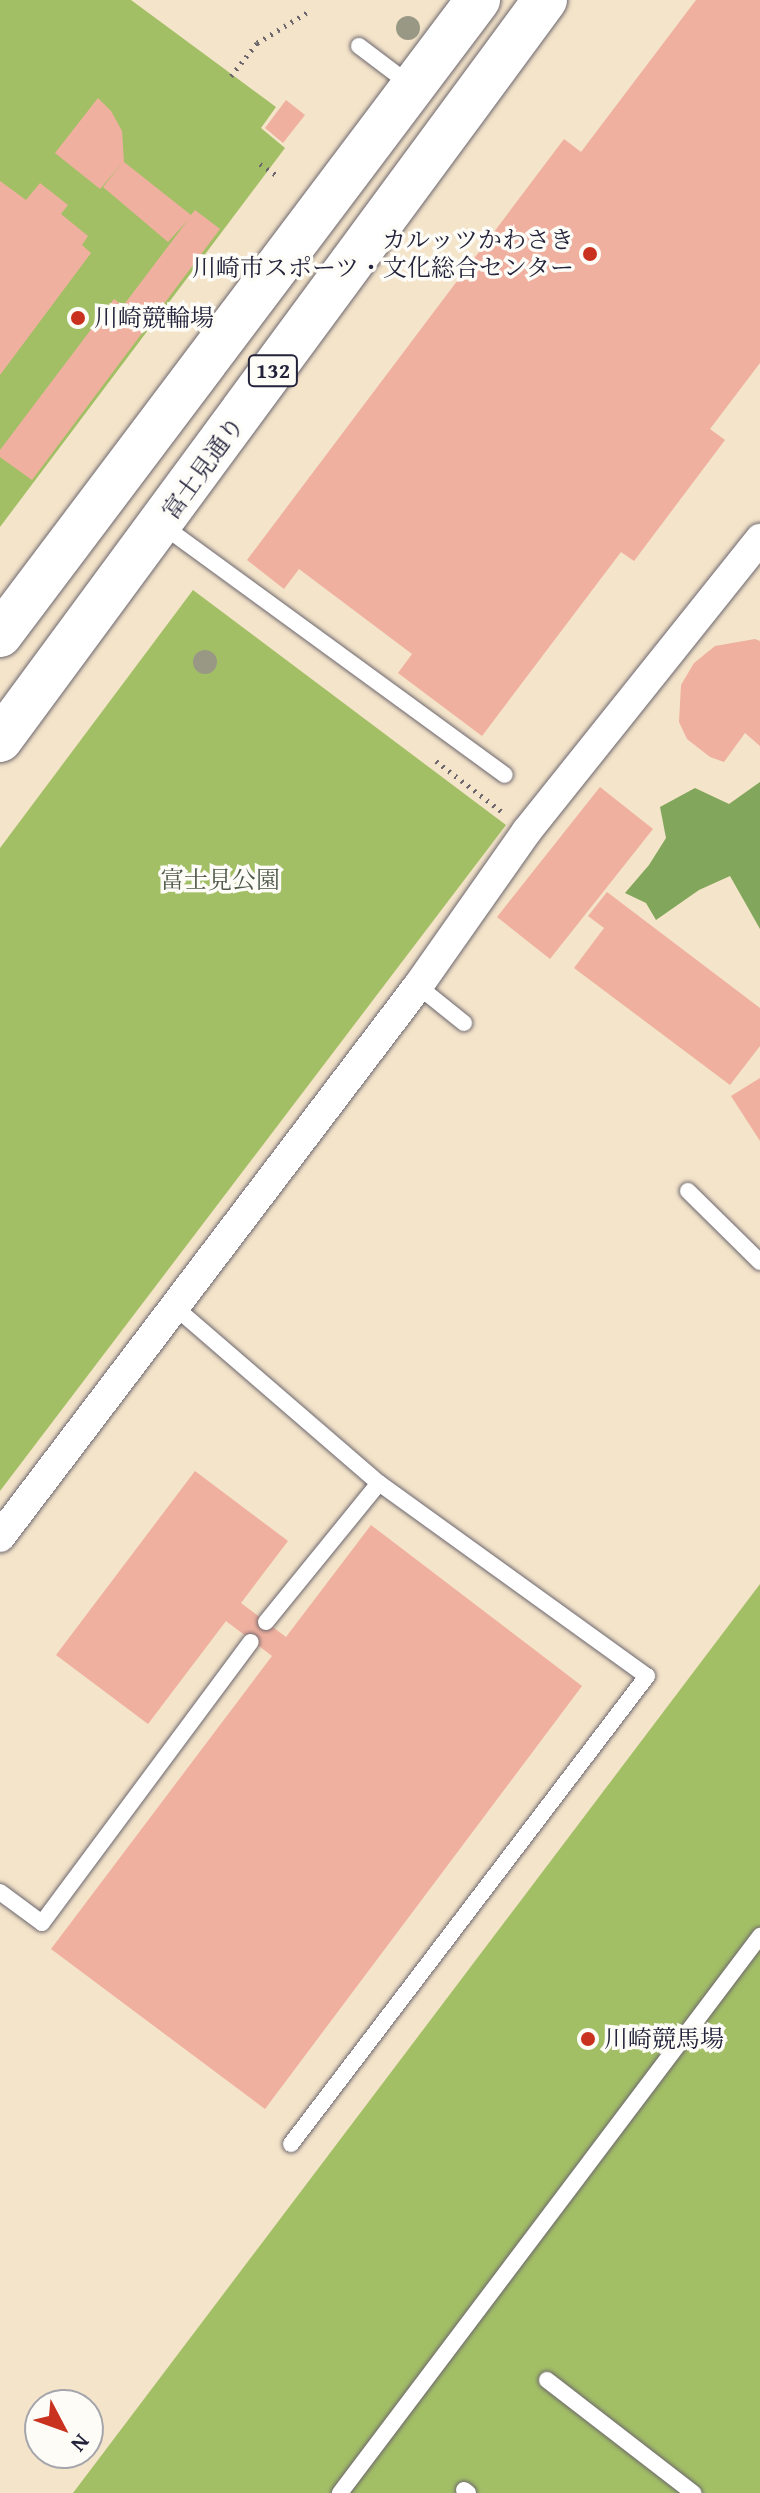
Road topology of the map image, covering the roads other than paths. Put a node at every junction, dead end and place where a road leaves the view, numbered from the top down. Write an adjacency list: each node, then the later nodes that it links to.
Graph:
1 (478, 0): 4 (highway, 132)
2 (545, 0): 5 (highway, 富士見通り / 132)
3 (359, 46): 4 (lane)
4 (413, 87): 7 (highway, 132)
5 (162, 525): 8 (highway, 富士見通り / 132); 9 (lane)
6 (760, 539): 10 (street)
7 (0, 635)
8 (0, 740)
9 (505, 775)
10 (418, 986): 11 (lane); 14 (street)
11 (464, 1023)
12 (688, 1191): 13 (lane)
13 (760, 1262)
14 (176, 1308): 15 (lane); 16 (street)
15 (379, 1483): 17 (lane); 21 (lane)
16 (0, 1537)
17 (266, 1622)
18 (251, 1642): 19 (lane)
19 (0, 1892)
20 (760, 1936): 23 (lane)
21 (291, 2144)
22 (547, 2380): 24 (lane)
23 (340, 2493)
24 (693, 2493)

